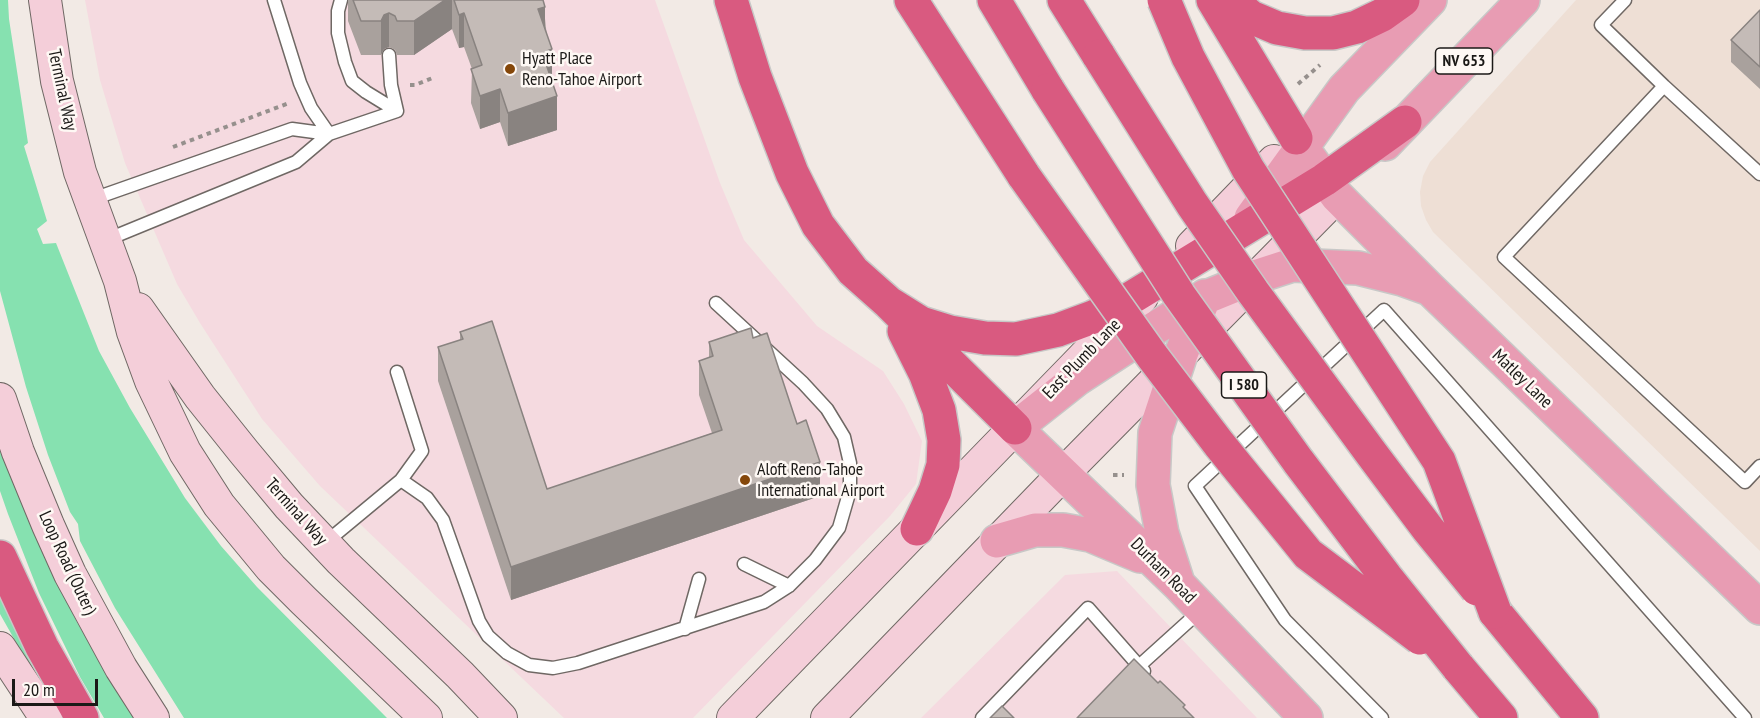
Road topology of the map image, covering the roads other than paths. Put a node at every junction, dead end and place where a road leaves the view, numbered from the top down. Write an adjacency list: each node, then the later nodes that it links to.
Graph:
1 (45, 0): 25 (main road, Terminal Way)
2 (274, 0): 21 (lane)
3 (341, 0): 19 (lane)
4 (731, 0): 34 (highway)
5 (911, 0): 57 (highway, bridge)
6 (994, 0): 57 (highway, I 580, bridge)
7 (1064, 0): 53 (highway, bridge)
8 (1164, 0): 53 (highway, bridge)
9 (1213, 0): 22 (highway)
10 (1230, 0): 11 (highway)
11 (1403, 0)
12 (1430, 0): 22 (main road)
13 (1500, 0): 17 (main road)
14 (1523, 0): 17 (main road, NV 653)
15 (1625, 0): 18 (lane)
16 (389, 55): 19 (lane)
17 (1450, 76): 20 (main road, NV 653)
18 (1664, 86): 23 (lane); 39 (lane)
19 (397, 111): 21 (lane)
20 (1405, 122): 24 (highway)
21 (329, 134): 25 (lane); 27 (lane)
22 (1299, 143): 24 (main road, Matley Lane); 26 (main road); 29 (main road, East Plumb Lane)
23 (1760, 174)
24 (1330, 188): 26 (highway); 28 (main road); 31 (main road, Matley Lane)
25 (90, 200): 27 (main road, Terminal Way)
26 (1243, 230): 29 (highway); 32 (main road)
27 (105, 241): 30 (main road, Terminal Way)
28 (1258, 276): 31 (main road); 32 (main road); 35 (main road)
29 (1159, 280): 34 (highway); 38 (main road, East Plumb Lane)
30 (120, 281): 44 (main road, Terminal Way); 62 (main road, Terminal Way)
31 (1430, 290): 51 (main road, Matley Lane)
32 (1204, 298): 35 (main road); 38 (main road)
33 (716, 303): 50 (lane)
34 (889, 303): 38 (highway); 42 (highway)
35 (1181, 354): 40 (main road); 49 (main road)
36 (397, 372): 41 (lane)
37 (0, 399): 61 (main road, Loop Road (Outer))
38 (1015, 428): 40 (main road, Durham Road); 42 (main road, East Plumb Lane)
39 (1760, 466)
40 (1064, 473): 43 (main road); 46 (main road, Durham Road)
41 (401, 480): 44 (lane); 54 (lane)
42 (917, 529): 64 (main road, East Plumb Lane)
43 (998, 541): 46 (main road); 65 (main road)
44 (325, 543): 63 (main road, Terminal Way)
45 (0, 557): 60 (highway)
46 (1155, 562): 49 (main road, Durham Road)
47 (744, 564): 50 (lane)
48 (699, 579): 54 (lane)
49 (1179, 585): 52 (main road, Durham Road)
50 (789, 586): 54 (lane)
51 (1752, 596)
52 (1202, 609): 56 (lane); 67 (main road, Durham Road)
53 (1496, 612): 70 (highway)
54 (685, 629)
55 (0, 648): 59 (main road)
56 (1139, 666): 58 (lane); 66 (lane)
57 (1458, 667): 69 (highway, I 580)
58 (1153, 681)
59 (46, 718)
60 (82, 718)
61 (153, 718)
62 (426, 718)
63 (501, 718)
64 (734, 718)
65 (827, 718)
66 (982, 718)
67 (1306, 718)
68 (1382, 718): 71 (lane)
69 (1501, 718)
70 (1582, 718)
71 (1745, 718)

